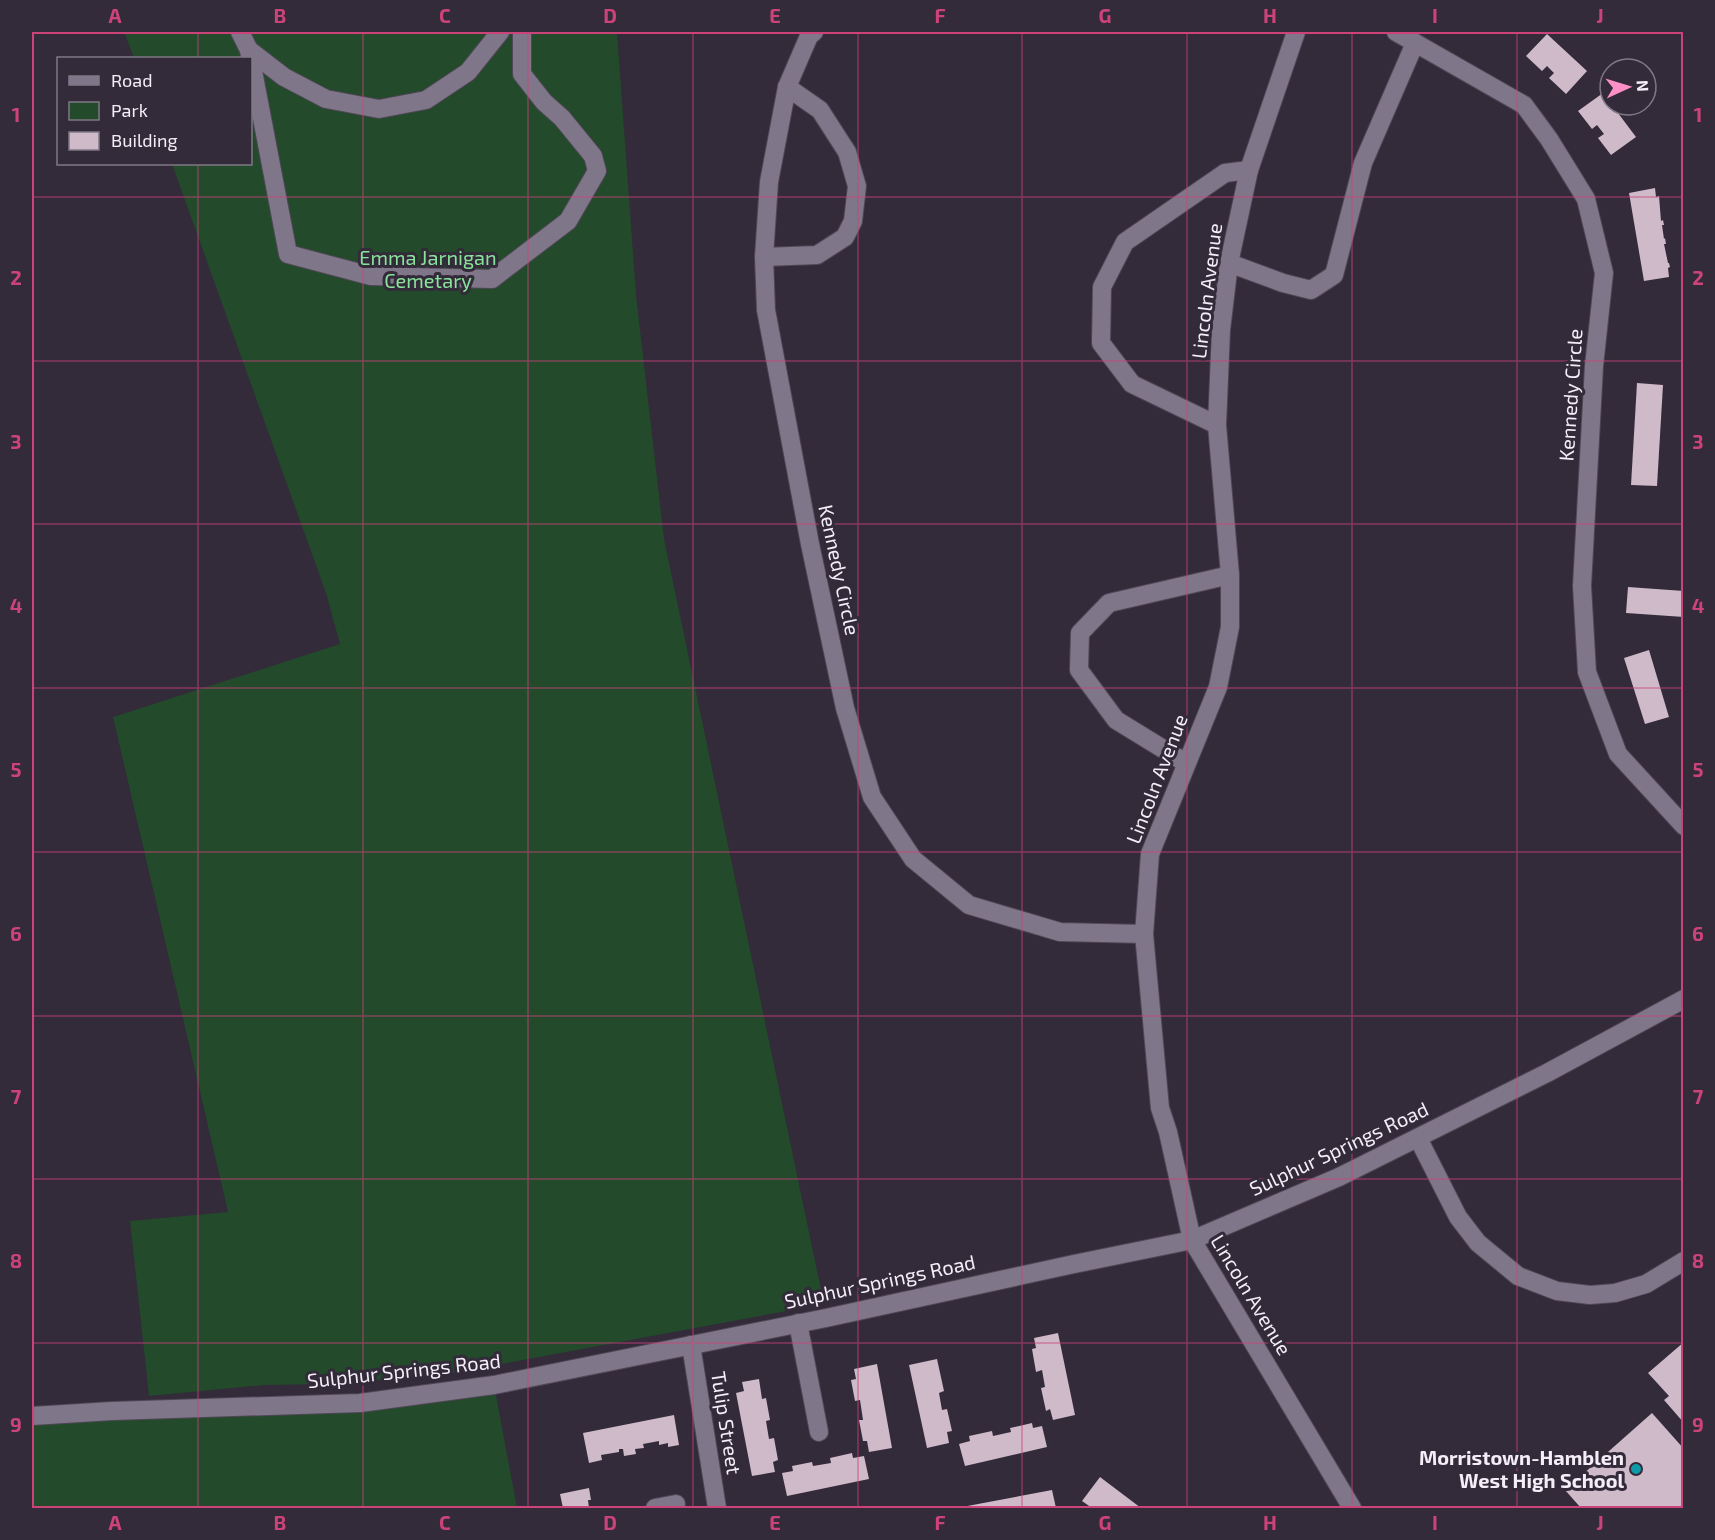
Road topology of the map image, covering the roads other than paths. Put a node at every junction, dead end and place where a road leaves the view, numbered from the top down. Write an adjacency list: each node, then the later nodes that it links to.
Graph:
1 (240, 32): 8 (street)
2 (500, 32): 8 (street)
3 (522, 32): 10 (street)
4 (814, 32): 11 (street, Kennedy Circle)
5 (1296, 32): 12 (street, Lincoln Avenue)
6 (1396, 32): 7 (street, Kennedy Circle)
7 (1415, 44): 14 (street); 18 (street, Kennedy Circle)
8 (249, 50): 9 (street)
9 (250, 57)
10 (252, 66)
11 (787, 87): 13 (street, Kennedy Circle); 13 (street)
12 (1249, 170): 14 (street, Lincoln Avenue); 15 (street)
13 (764, 257): 19 (street, Kennedy Circle)
14 (1229, 263): 15 (street, Lincoln Avenue)
15 (1217, 425): 16 (street, Lincoln Avenue)
16 (1230, 575): 17 (street, Lincoln Avenue); 17 (street)
17 (1186, 763): 19 (street, Lincoln Avenue)
18 (1683, 826)
19 (1144, 934): 22 (street, Lincoln Avenue)
20 (1683, 999): 21 (street, Sulphur Springs Road)
21 (1418, 1138): 22 (street, Sulphur Springs Road); 23 (street)
22 (1192, 1240): 24 (street, Sulphur Springs Road); 31 (street, Lincoln Avenue)
23 (1683, 1261)
24 (798, 1323): 25 (street, Sulphur Springs Road); 27 (street)
25 (691, 1345): 26 (street, Sulphur Springs Road); 30 (street, Tulip Street)
26 (32, 1416)
27 (819, 1432)
28 (676, 1504): 29 (street)
29 (656, 1509)
30 (717, 1509)
31 (1352, 1509)

